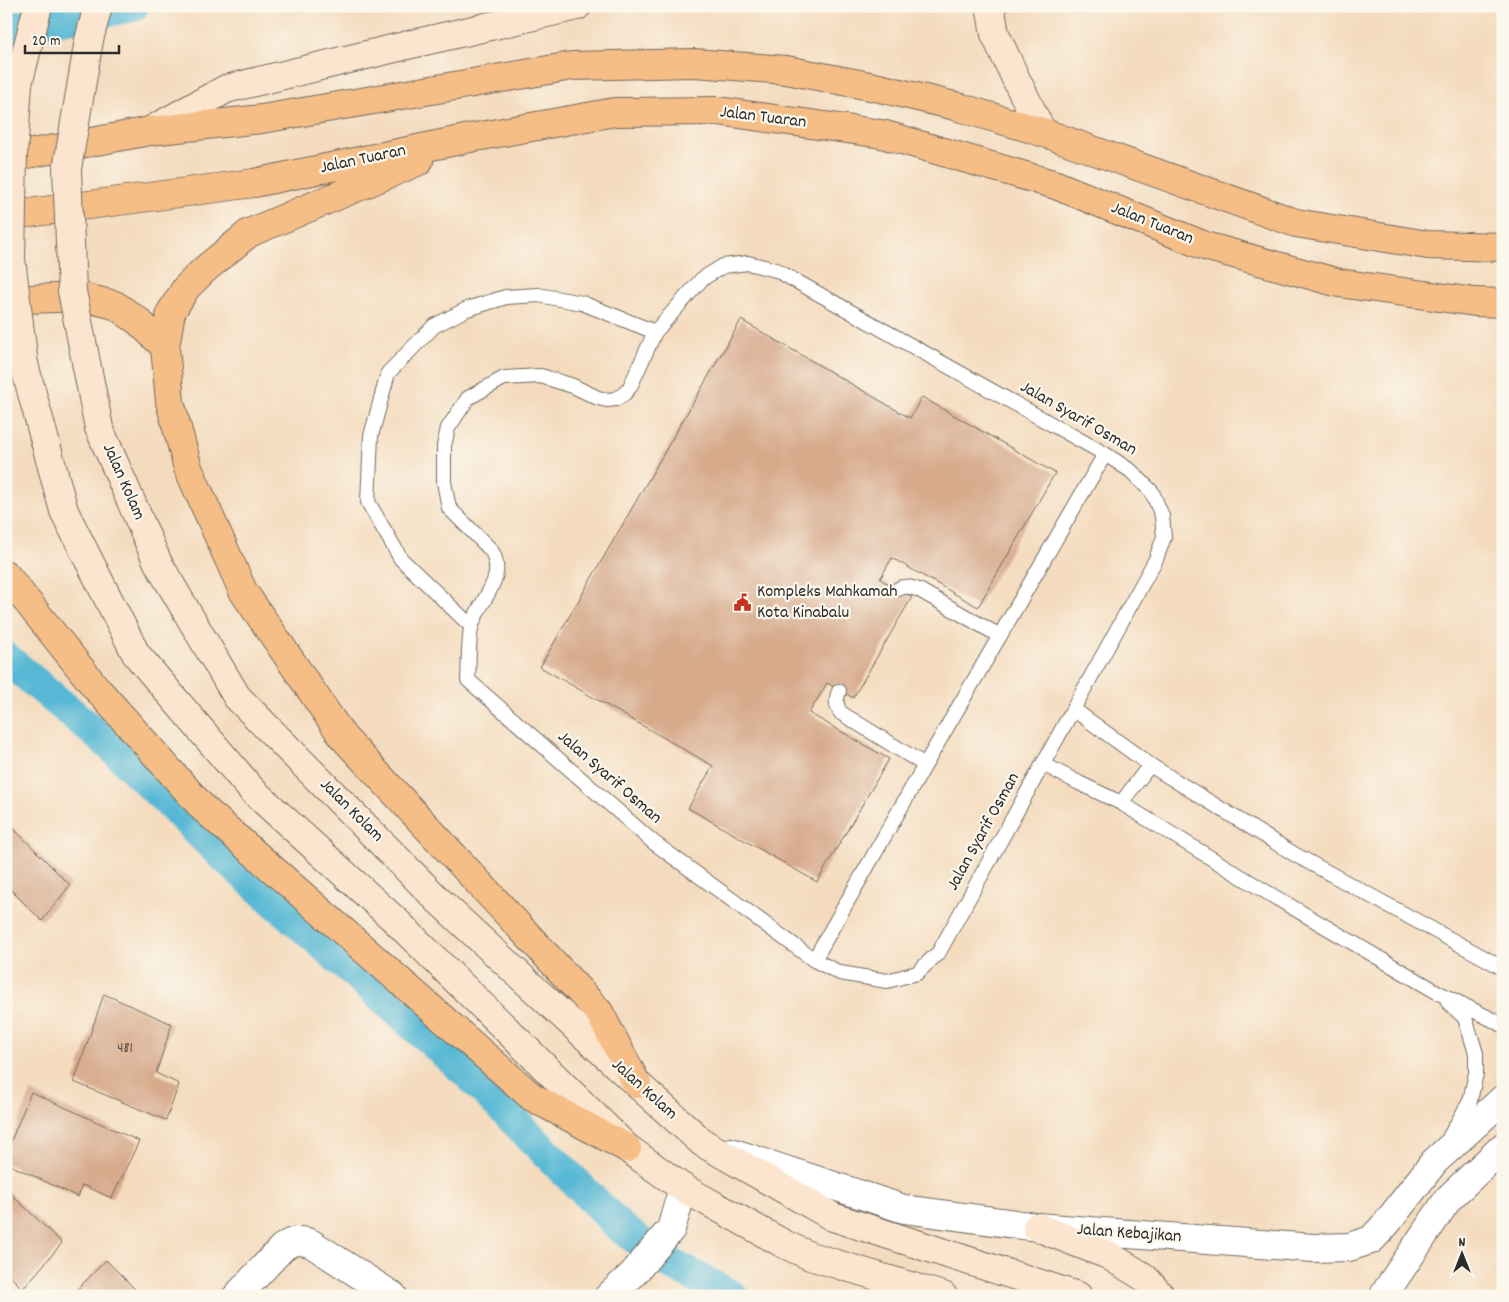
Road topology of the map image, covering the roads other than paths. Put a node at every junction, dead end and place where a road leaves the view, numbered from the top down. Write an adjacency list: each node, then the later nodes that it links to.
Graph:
1 (38, 6): 36 (main road, bridge)
2 (98, 6): 32 (main road, Jalan Kolam, bridge)
3 (577, 6): 5 (main road)
4 (990, 6): 6 (main road)
5 (150, 130): 6 (main road); 8 (main road)
6 (1042, 132): 12 (main road)
7 (470, 138): 9 (main road, Jalan Tuaran); 13 (main road, Jalan Tuaran); 16 (main road)
8 (6, 158)
9 (254, 183): 10 (main road, Jalan Tuaran); 11 (main road)
10 (6, 216)
11 (6, 232)
12 (1503, 247)
13 (1503, 302)
14 (6, 308): 16 (main road)
15 (655, 332): 17 (lane, Jalan Syarif Osman); 20 (lane, Jalan Syarif Osman); 20 (lane)
16 (165, 347): 32 (main road)
17 (1106, 454): 21 (lane); 23 (lane, Jalan Syarif Osman)
18 (8, 575): 36 (main road)
19 (898, 589): 21 (lane)
20 (472, 626): 28 (lane, Jalan Syarif Osman)
21 (1000, 636): 25 (lane)
22 (839, 690): 25 (lane)
23 (1074, 709): 24 (lane, Jalan Syarif Osman); 26 (lane)
24 (1043, 764): 27 (lane); 28 (lane, Jalan Syarif Osman)
25 (925, 765): 28 (lane)
26 (1150, 765): 27 (lane); 29 (lane)
27 (1122, 802): 30 (lane)
28 (814, 960)
29 (1503, 968)
30 (1437, 992): 31 (lane); 37 (lane)
31 (1503, 1025)
32 (637, 1084): 34 (main road, Jalan Kolam)
33 (1503, 1099): 37 (street, Jalan Kebajikan)
34 (704, 1143): 39 (street, Jalan Kebajikan); 44 (main road, Jalan Kolam)
35 (1503, 1147): 46 (street)
36 (627, 1148): 38 (main road)
37 (1434, 1162): 39 (street, Jalan Kebajikan)
38 (683, 1188): 42 (street); 43 (main road)
39 (1037, 1227): 45 (main road)
40 (237, 1296): 41 (street)
41 (393, 1296)
42 (609, 1296)
43 (943, 1296)
44 (1078, 1296)
45 (1161, 1296)
46 (1385, 1296)

